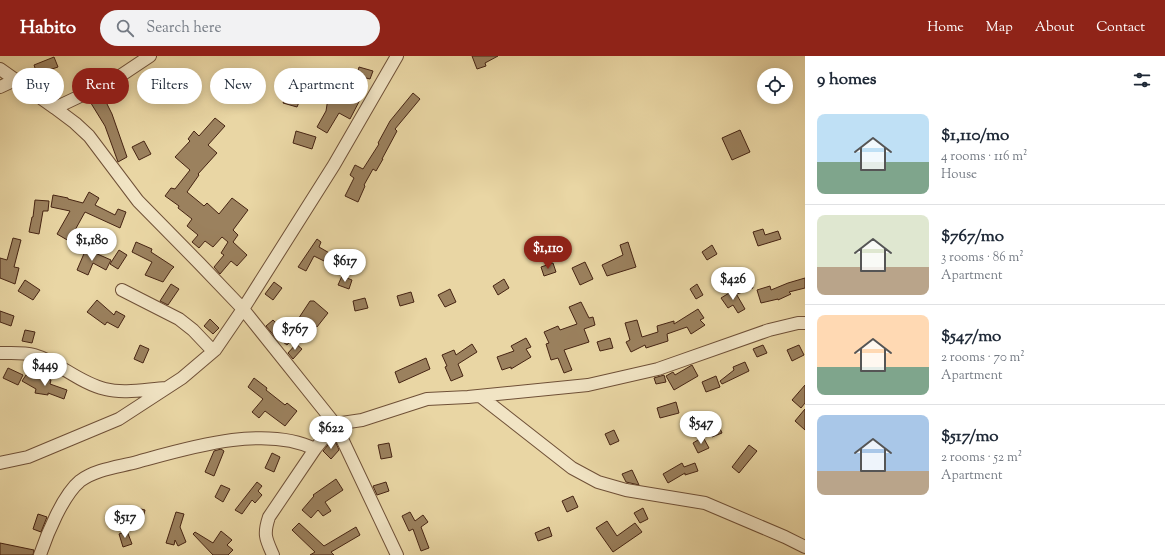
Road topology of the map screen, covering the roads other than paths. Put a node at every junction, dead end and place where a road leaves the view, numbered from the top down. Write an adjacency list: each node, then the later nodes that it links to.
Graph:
1 (150, 56): 8 (street)
2 (397, 56): 10 (street)
3 (0, 69): 4 (street)
4 (12, 78)
5 (12, 81): 6 (street)
6 (0, 87)
7 (49, 104): 8 (street)
8 (55, 108): 10 (street)
9 (122, 290): 12 (street)
10 (243, 309): 12 (street); 16 (street)
11 (805, 323): 15 (street)
12 (213, 352): 14 (street)
13 (0, 353): 14 (street)
14 (166, 388): 18 (street)
15 (480, 396): 16 (street); 19 (street)
16 (335, 424): 17 (street); 22 (street)
17 (315, 449): 20 (street); 21 (street)
18 (0, 464)
19 (805, 547)
20 (40, 555)
21 (273, 555)
22 (398, 555)

